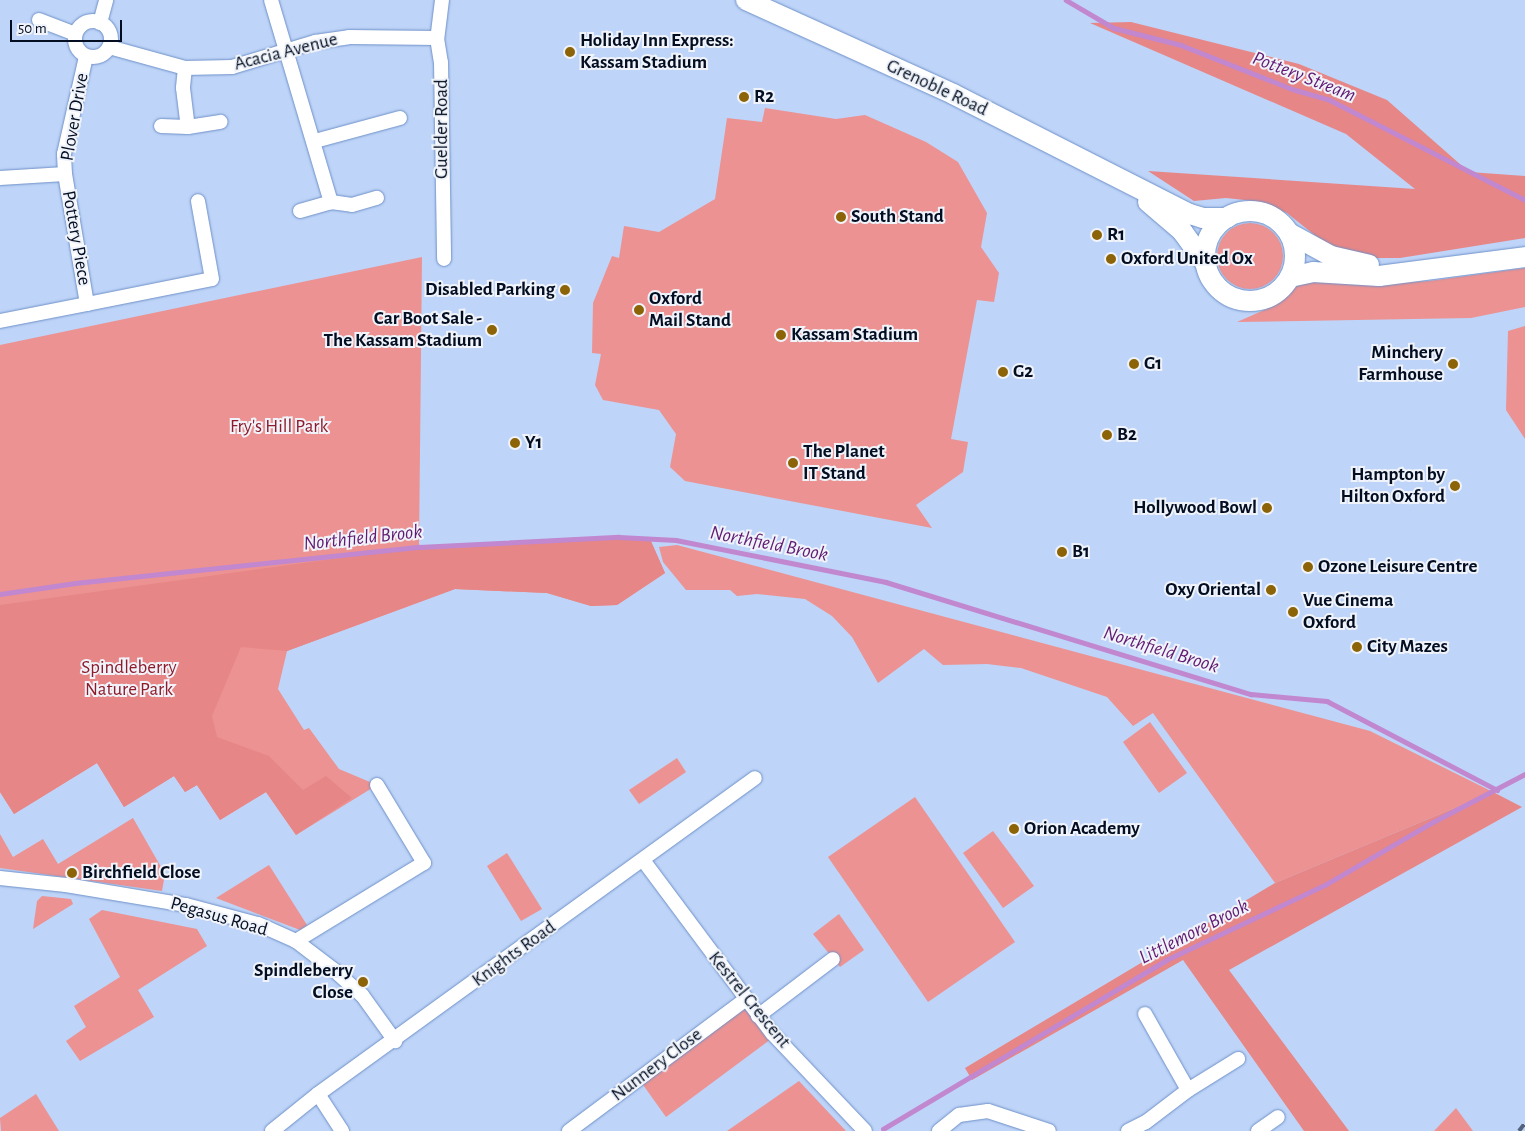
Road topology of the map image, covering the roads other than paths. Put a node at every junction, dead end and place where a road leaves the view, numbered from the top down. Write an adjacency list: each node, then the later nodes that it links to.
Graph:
1 (106, 0): 6 (street)
2 (270, 0): 10 (street)
3 (442, 0): 8 (street, Guelder Road)
4 (746, 0): 20 (street, Grenoble Road)
5 (39, 20): 7 (street)
6 (100, 23): 7 (street); 9 (street)
7 (76, 34): 11 (street)
8 (437, 38): 10 (street, Acacia Avenue); 28 (street, Guelder Road)
9 (109, 47): 11 (street); 12 (street, Acacia Avenue)
10 (286, 51): 12 (street, Acacia Avenue); 17 (street)
11 (86, 56): 18 (street, Plover Drive)
12 (185, 68): 16 (street)
13 (400, 118): 17 (street)
14 (222, 122): 16 (street)
15 (161, 126): 16 (street)
16 (188, 127)
17 (315, 141): 23 (street)
18 (65, 174): 19 (street, Plover Drive); 32 (street, Pottery Piece)
19 (0, 178)
20 (1124, 183): 25 (street, Grenoble Road); 29 (street, Grenoble Road)
21 (377, 198): 23 (street)
22 (198, 201): 32 (street)
23 (331, 202): 24 (street)
24 (300, 211)
25 (1227, 218): 26 (street); 29 (street)
26 (1289, 233): 30 (street); 31 (street)
27 (1525, 257): 30 (street)
28 (444, 259)
29 (1206, 264): 31 (street)
30 (1413, 271): 31 (street)
31 (1290, 277)
32 (87, 304): 33 (street, Pottery Piece)
33 (0, 321)
34 (755, 778): 36 (street, Knights Road)
35 (376, 785): 38 (street)
36 (643, 860): 40 (street, Kestrel Crescent); 43 (street, Knights Road)
37 (0, 878): 38 (street, Pegasus Road)
38 (296, 941): 43 (street, Pegasus Road)
39 (833, 959): 42 (street)
40 (745, 1000): 42 (street, Kestrel Crescent); 51 (street, Nunnery Close)
41 (1145, 1014): 45 (street)
42 (758, 1016): 52 (street, Kestrel Crescent)
43 (396, 1041): 46 (street, Knights Road)
44 (1238, 1060): 45 (street)
45 (1188, 1090): 48 (street)
46 (318, 1094): 49 (street, Knights Road); 50 (street)
47 (1278, 1117): 56 (street)
48 (1149, 1127): 55 (street)
49 (272, 1131)
50 (342, 1131)
51 (569, 1131)
52 (865, 1131)
53 (939, 1131): 54 (street)
54 (1049, 1131)
55 (1128, 1131)
56 (1258, 1131)

